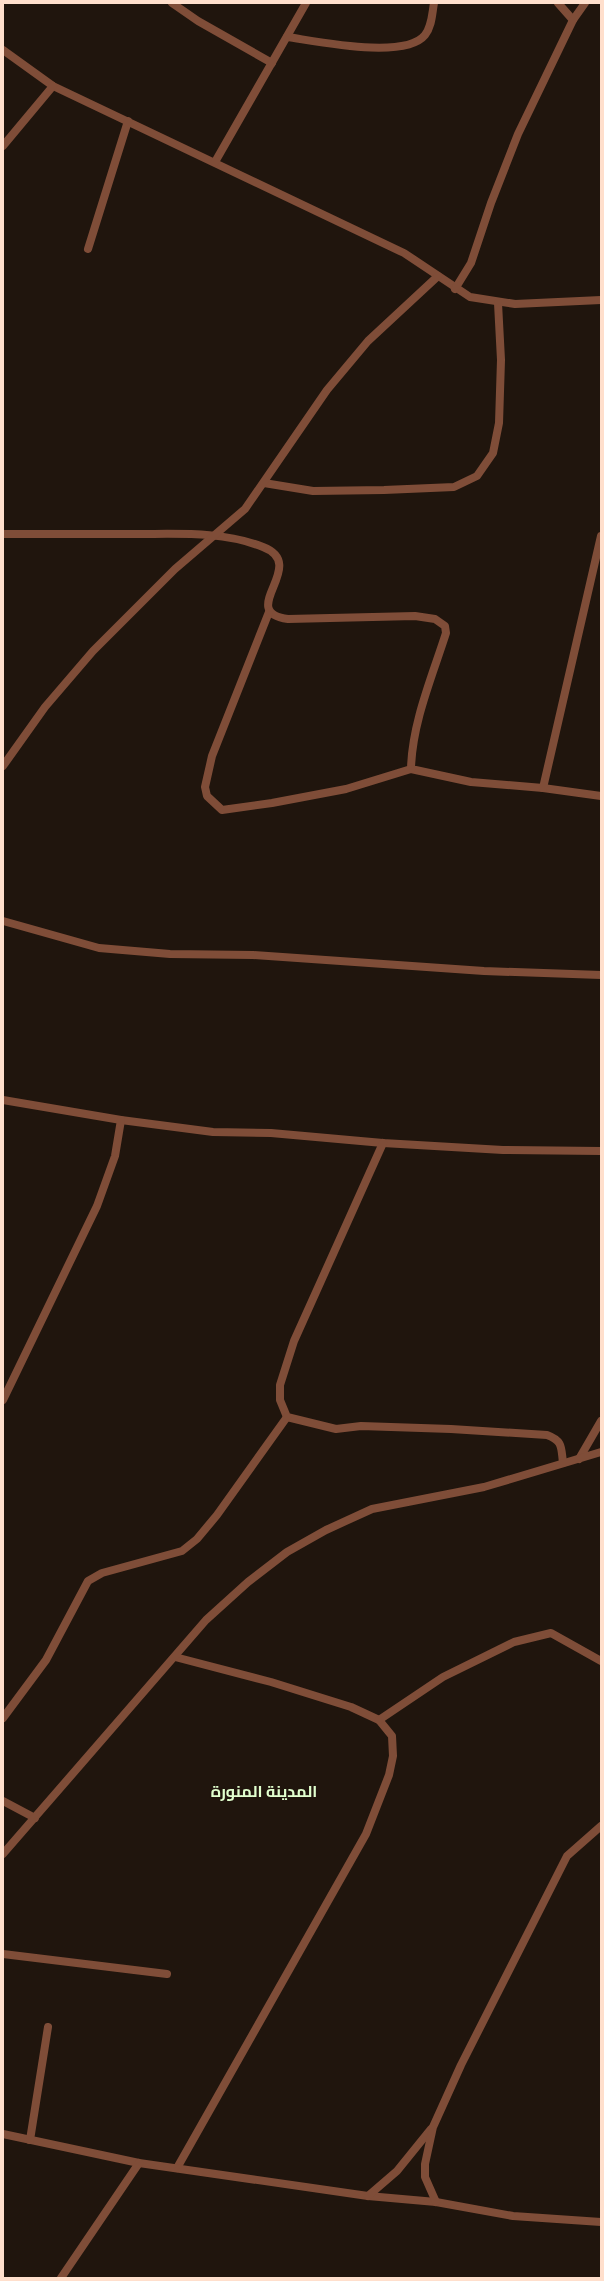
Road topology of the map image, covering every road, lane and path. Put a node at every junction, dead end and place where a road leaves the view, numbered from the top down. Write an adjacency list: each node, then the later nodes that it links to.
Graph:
1 (172, 3): 9 (street)
2 (306, 3): 7 (street)
3 (434, 3): 7 (street)
4 (558, 3): 6 (street)
5 (585, 3): 6 (street)
6 (574, 20): 16 (street)
7 (287, 37): 9 (street)
8 (3, 50): 10 (street)
9 (272, 63): 13 (street)
10 (53, 86): 11 (street); 12 (street)
11 (128, 121): 13 (street); 14 (street)
12 (3, 146)
13 (215, 162): 15 (street)
14 (88, 249)
15 (438, 276): 16 (street); 19 (street)
16 (455, 289): 18 (street)
17 (601, 300): 18 (street)
18 (498, 303): 19 (street)
19 (264, 483): 21 (street)
20 (3, 534): 21 (street)
21 (216, 534): 23 (street); 24 (street)
22 (601, 536): 26 (street)
23 (269, 612): 25 (street); 25 (street)
24 (3, 766)
25 (411, 769): 26 (street)
26 (543, 788): 27 (street)
27 (601, 796)
28 (3, 921): 29 (street)
29 (601, 975)
30 (3, 1100): 31 (street)
31 (121, 1120): 32 (street); 34 (street)
32 (383, 1143): 33 (street); 35 (street)
33 (601, 1151)
34 (3, 1400)
35 (287, 1417): 39 (street); 42 (street)
36 (601, 1421): 38 (street)
37 (601, 1452): 38 (street)
38 (579, 1459): 39 (street)
39 (562, 1463): 40 (street)
40 (175, 1657): 43 (street); 45 (street)
41 (601, 1661): 43 (street)
42 (3, 1718)
43 (378, 1720): 55 (street)
44 (3, 1802): 45 (street)
45 (35, 1818): 47 (street)
46 (601, 1826): 51 (street)
47 (3, 1854)
48 (3, 1954): 49 (street)
49 (167, 1974)
50 (48, 2027): 53 (street)
51 (433, 2127): 56 (street); 57 (street)
52 (3, 2134): 53 (street)
53 (30, 2140): 54 (street)
54 (139, 2163): 55 (street); 59 (street)
55 (177, 2168): 56 (street)
56 (368, 2196): 57 (street)
57 (436, 2202): 58 (street)
58 (601, 2222)
59 (60, 2278)

